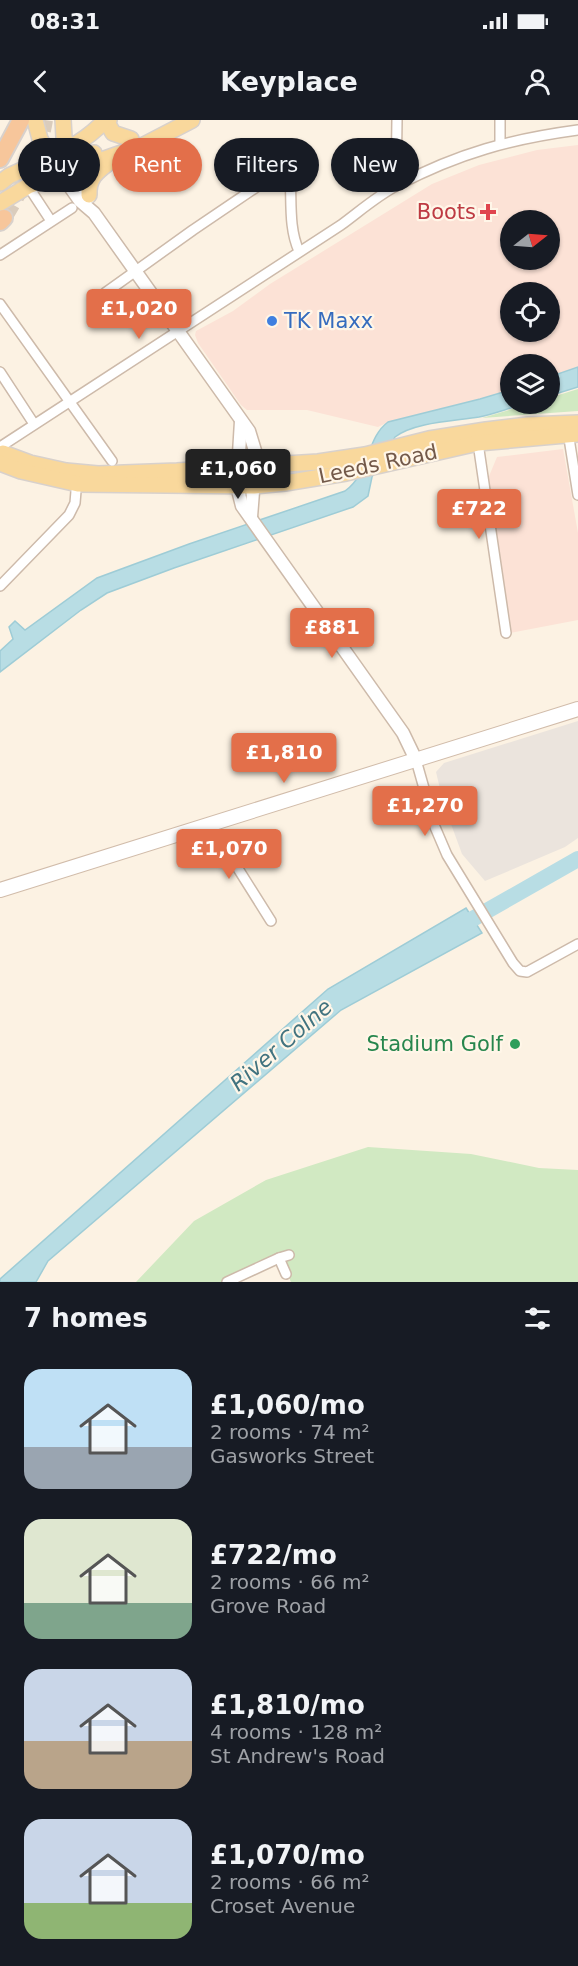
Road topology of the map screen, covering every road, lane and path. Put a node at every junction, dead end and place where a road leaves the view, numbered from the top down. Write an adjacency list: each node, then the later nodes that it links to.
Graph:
1 (21, 120): 17 (highway)
2 (35, 120): 9 (main road)
3 (63, 120): 10 (main road)
4 (107, 120): 11 (main road); 12 (main road)
5 (397, 120): 15 (street)
6 (500, 120): 16 (street)
7 (190, 121): 13 (main road); 14 (main road)
8 (578, 130): 16 (street)
9 (40, 138)
10 (65, 138)
11 (86, 138)
12 (128, 138)
13 (134, 138)
14 (154, 138)
15 (397, 138)
16 (500, 143): 20 (street)
17 (0, 159)
18 (112, 160): 27 (main road)
19 (18, 172): 21 (main road)
20 (419, 175)
21 (0, 183)
22 (22, 192): 30 (main road)
23 (32, 192): 31 (street)
24 (74, 192): 29 (street)
25 (88, 192): 27 (street)
26 (388, 192): 32 (street)
27 (89, 195): 29 (street)
28 (72, 208): 31 (street)
29 (94, 213): 34 (street)
30 (1, 214)
31 (51, 221): 33 (street)
32 (298, 251): 34 (street); 37 (street)
33 (0, 255)
34 (135, 272): 35 (street); 37 (street)
35 (105, 293)
36 (0, 304): 39 (street)
37 (177, 331): 39 (street); 40 (street)
38 (0, 372): 41 (street)
39 (69, 401): 41 (street); 46 (street)
40 (241, 421): 49 (street); 50 (street)
41 (34, 424): 44 (street)
42 (573, 429): 43 (main road, Leeds Road); 47 (main road, Leeds Road); 54 (street)
43 (478, 443): 47 (main road, Leeds Road); 57 (street)
44 (0, 447)
45 (0, 453): 51 (main road, Leeds Road)
46 (112, 461)
47 (363, 462): 49 (main road, Leeds Road); 53 (main road, Leeds Road)
48 (0, 463): 51 (main road, Leeds Road)
49 (255, 466): 50 (main road, Leeds Road); 53 (street)
50 (239, 467): 51 (main road, Leeds Road); 52 (street)
51 (77, 478): 52 (main road, Leeds Road); 56 (street)
52 (237, 486): 53 (main road, Leeds Road); 55 (street)
53 (254, 486): 55 (street)
54 (578, 495)
55 (251, 517): 59 (street)
56 (0, 586)
57 (506, 633)
58 (578, 709): 59 (main road)
59 (416, 760): 60 (main road); 63 (street)
60 (210, 824): 61 (main road); 62 (street)
61 (0, 890)
62 (271, 921)
63 (578, 944)
64 (286, 1274): 65 (street)
65 (227, 1282)

